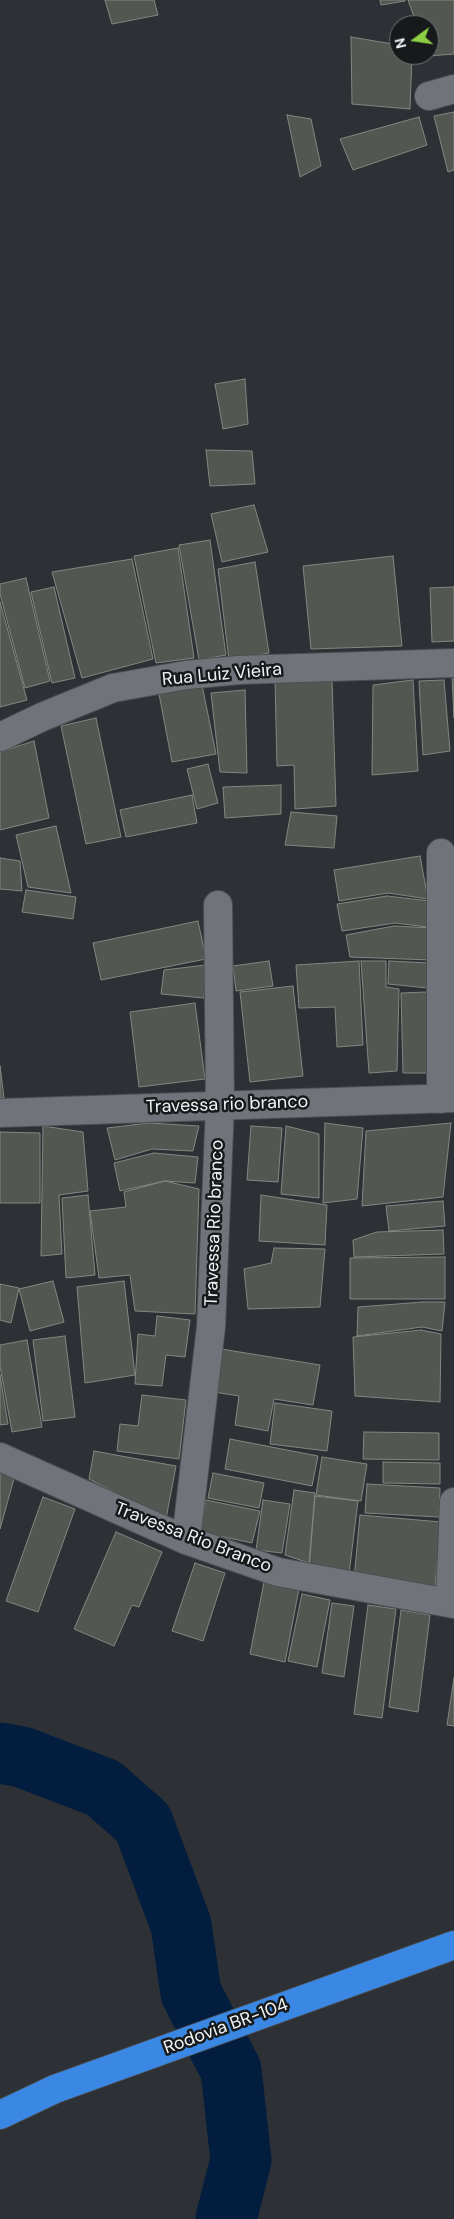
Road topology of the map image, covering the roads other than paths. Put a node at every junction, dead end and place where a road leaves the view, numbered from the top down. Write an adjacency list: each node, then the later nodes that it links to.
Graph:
1 (454, 663): 2 (street, Rua Luiz Vieira)
2 (0, 737)
3 (441, 853): 5 (street)
4 (218, 905): 6 (street, Travessa Rio branco)
5 (448, 1098): 6 (street, Travessa rio branco)
6 (220, 1106): 7 (street, Travessa rio branco); 10 (street, Travessa Rio branco)
7 (0, 1113)
8 (0, 1457): 10 (street, Travessa Rio Branco)
9 (454, 1502): 11 (street)
10 (186, 1540): 11 (street, Travessa Rio Branco)
11 (452, 1604)
12 (454, 1945): 13 (highway, Rodovia BR-104)
13 (0, 2114)

